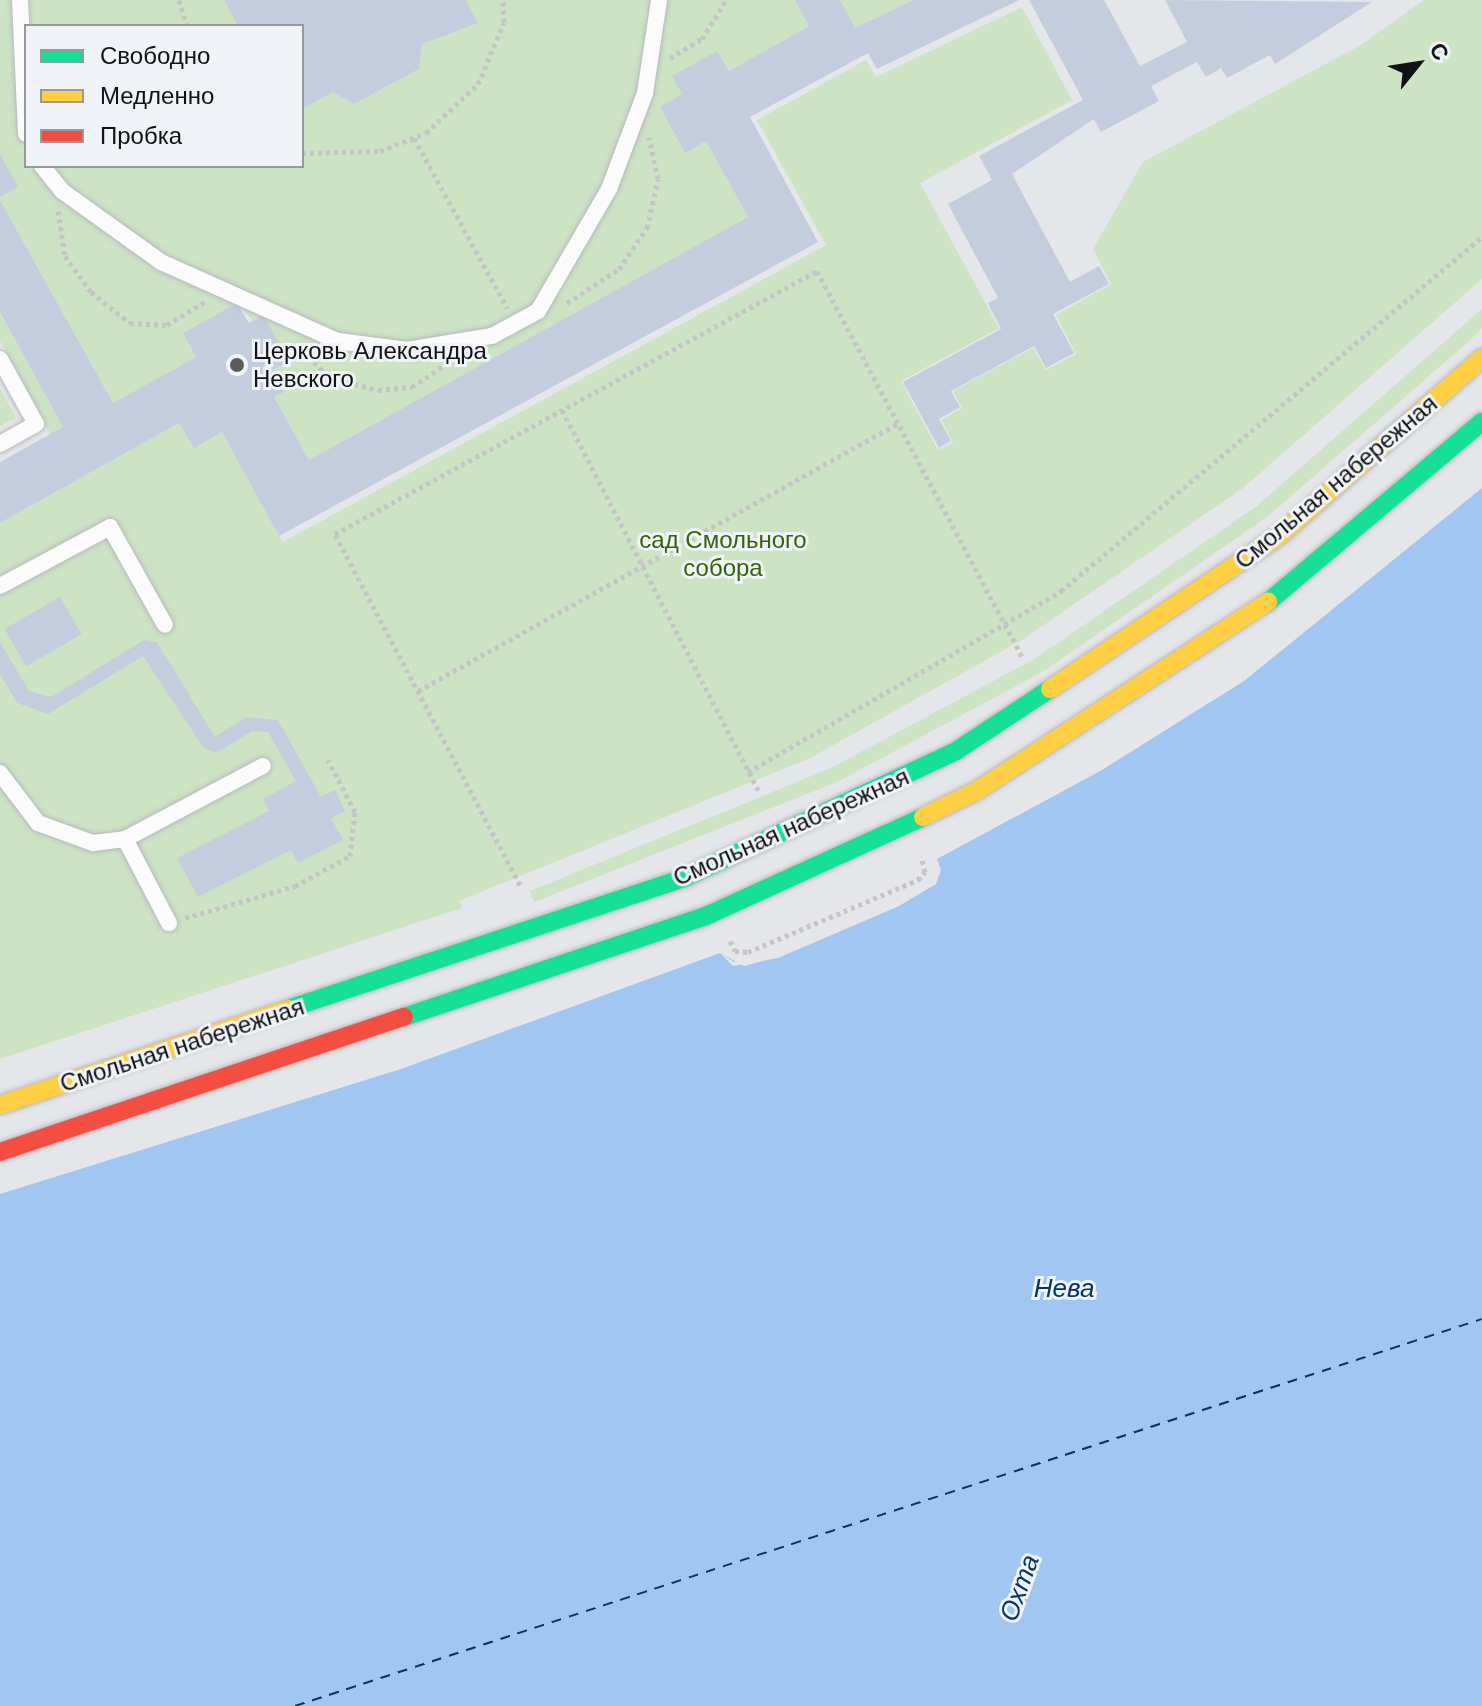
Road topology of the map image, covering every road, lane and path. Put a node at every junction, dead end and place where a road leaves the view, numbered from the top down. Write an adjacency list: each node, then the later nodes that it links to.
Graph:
1 (20, 0): 8 (lane)
2 (179, 0): 6 (path)
3 (503, 0): 10 (path)
4 (659, 0): 7 (lane)
5 (726, 0): 7 (path)
6 (186, 24)
7 (651, 66): 9 (lane)
8 (24, 89)
9 (638, 114): 16 (lane); 16 (path)
10 (414, 138): 11 (path); 17 (path)
11 (304, 153)
12 (44, 168): 13 (lane)
13 (62, 191): 15 (lane); 15 (path)
14 (1482, 237): 27 (path)
15 (218, 290): 17 (lane)
16 (538, 311): 17 (lane)
17 (517, 326)
18 (1482, 358): 40 (main road, Смольная набережная)
19 (0, 359): 23 (lane)
20 (562, 410): 22 (path); 24 (path); 29 (path)
21 (1482, 422): 41 (main road, Смольная набережная)
22 (899, 423): 24 (path); 27 (path)
23 (0, 444)
24 (646, 566): 29 (path); 32 (path)
25 (0, 586): 26 (lane)
26 (165, 625)
27 (1007, 627): 28 (path); 32 (path)
28 (1022, 657)
29 (418, 691): 37 (path)
30 (328, 760): 38 (path)
31 (263, 766): 35 (lane)
32 (748, 772): 34 (path)
33 (0, 773): 35 (lane)
34 (759, 791)
35 (125, 839): 38 (lane)
36 (921, 855): 39 (path)
37 (520, 885)
38 (169, 923)
39 (728, 937)
40 (0, 1105)
41 (0, 1152)

